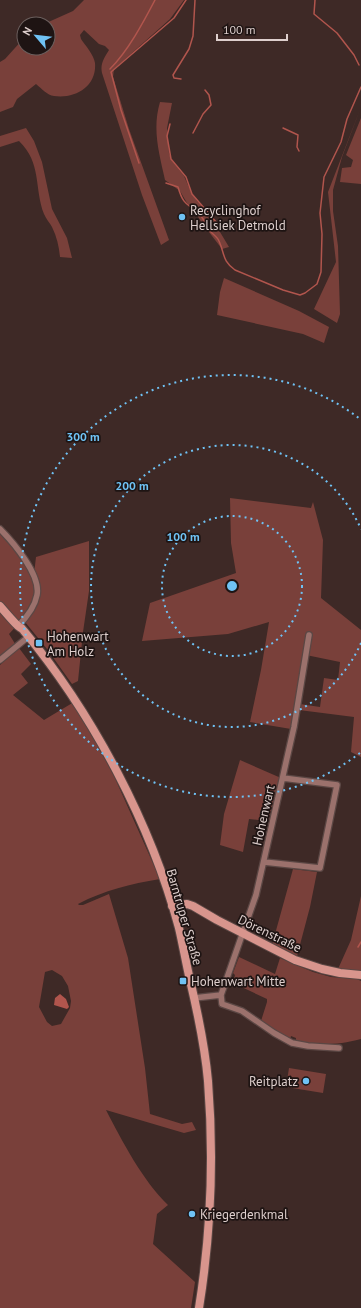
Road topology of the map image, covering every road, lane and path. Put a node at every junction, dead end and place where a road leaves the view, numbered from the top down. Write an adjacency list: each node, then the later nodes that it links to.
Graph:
1 (0, 529): 3 (street)
2 (0, 606): 3 (main road, Barntruper Straße)
3 (18, 626): 5 (main road, Barntruper Straße)
4 (309, 635): 7 (street, Hohenwart)
5 (28, 637): 6 (street); 9 (main road, Barntruper Straße)
6 (0, 660)
7 (283, 778): 8 (street, Hohenwart); 8 (street)
8 (264, 862): 10 (street, Hohenwart)
9 (172, 906): 10 (main road, Dörenstraße); 13 (main road, Barntruper Straße)
10 (242, 934): 11 (main road, Dörenstraße); 12 (street, Hohenwart)
11 (361, 975)
12 (221, 995): 13 (street); 14 (street)
13 (194, 998): 15 (main road, Barntruper Straße)
14 (339, 1048)
15 (199, 1308)

